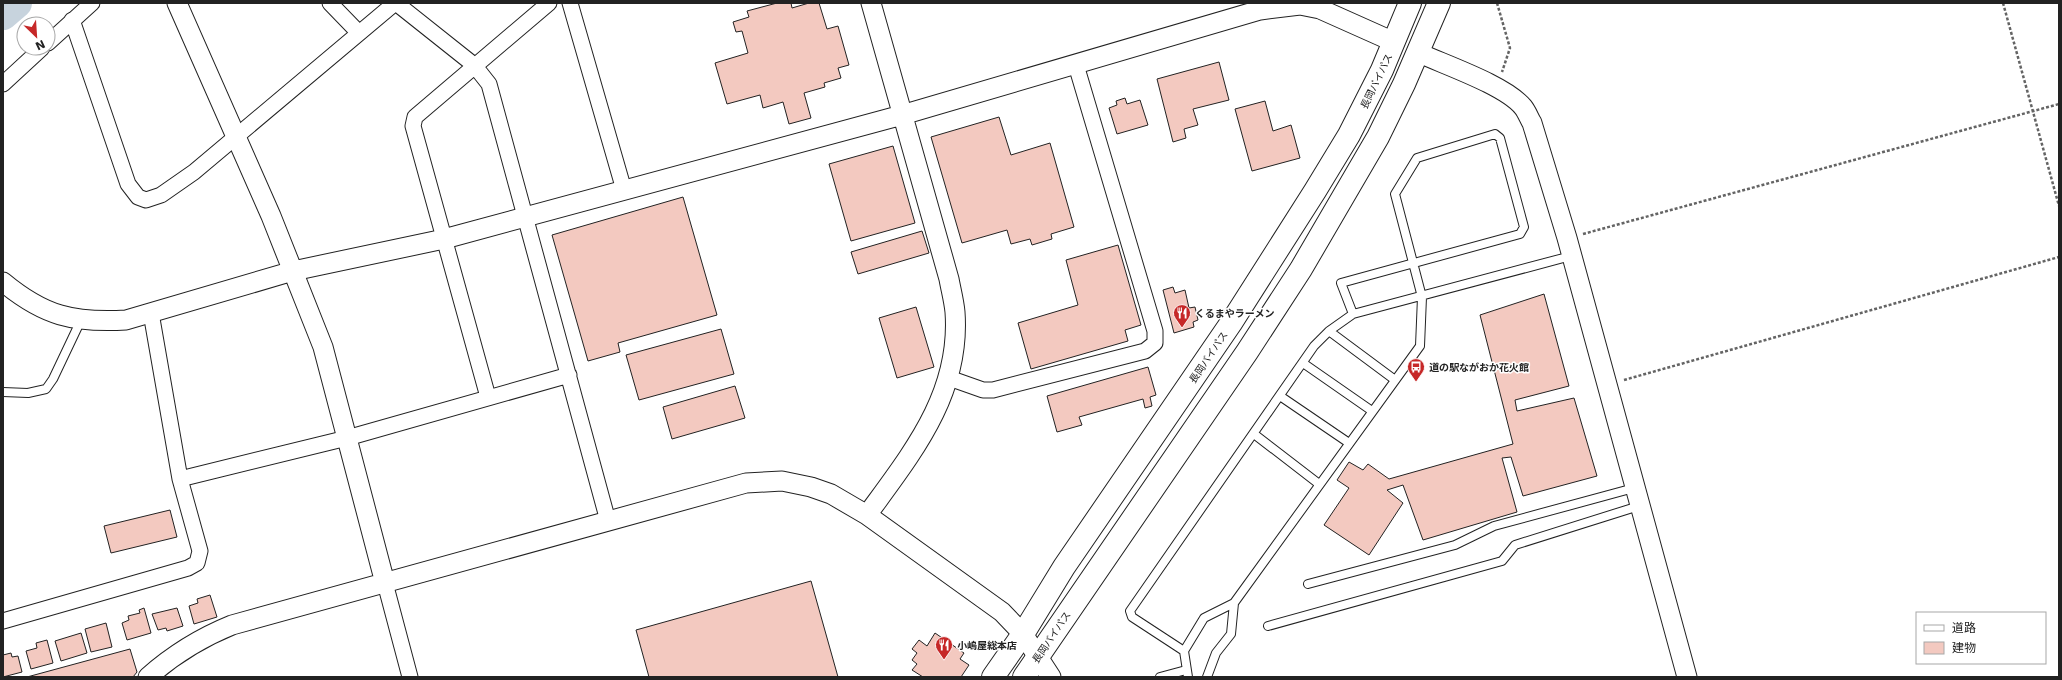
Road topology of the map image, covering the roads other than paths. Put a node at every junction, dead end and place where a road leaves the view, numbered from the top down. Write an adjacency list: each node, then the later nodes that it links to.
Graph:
1 (92, 3): 10 (street)
2 (177, 3): 20 (street)
3 (330, 3): 11 (street)
4 (396, 3): 11 (street); 16 (street)
5 (549, 3): 16 (street)
6 (570, 3): 21 (street)
7 (871, 3): 19 (street)
8 (1410, 3): 13 (highway, 長岡バイパス)
9 (1439, 3): 14 (highway, 長岡バイパス)
10 (72, 20): 12 (street); 20 (street)
11 (359, 34): 20 (street)
12 (56, 35)
13 (1394, 42): 14 (street); 17 (street); 55 (highway, 長岡バイパス)
14 (1417, 52): 24 (street); 57 (highway, 長岡バイパス)
15 (33, 56): 18 (street)
16 (474, 65): 22 (street); 23 (street)
17 (1076, 65): 19 (street); 35 (street)
18 (3, 84)
19 (902, 115): 21 (street); 35 (street)
20 (236, 137): 26 (street)
21 (624, 190): 22 (street)
22 (526, 216): 23 (street); 34 (street)
23 (444, 239): 26 (street); 39 (street)
24 (1572, 256): 28 (lane); 46 (street)
25 (1414, 264): 25 (lane); 28 (lane); 30 (lane)
26 (293, 271): 29 (street); 42 (street)
27 (3, 282): 31 (street)
28 (1422, 297): 30 (lane); 36 (lane)
29 (151, 313): 31 (street); 44 (street)
30 (1353, 314): 32 (lane)
31 (82, 320): 37 (lane)
32 (1329, 331): 33 (lane); 36 (lane)
33 (1303, 363): 38 (lane); 40 (lane)
34 (569, 375): 39 (street); 49 (street)
35 (949, 378): 48 (street)
36 (1395, 380): 40 (lane)
37 (3, 392)
38 (1280, 396): 41 (lane); 43 (lane)
39 (488, 397): 42 (street)
40 (1372, 411): 43 (lane)
41 (1254, 434): 45 (lane); 56 (lane)
42 (347, 438): 44 (street); 50 (street)
43 (1349, 442): 45 (lane)
44 (180, 479): 53 (street)
45 (1320, 484): 52 (lane)
46 (1634, 488): 47 (street); 51 (lane)
47 (1639, 506): 54 (lane); 66 (street)
48 (867, 515): 49 (street); 55 (street)
49 (608, 521): 50 (street)
50 (385, 583): 59 (street); 60 (street)
51 (1308, 584)
52 (1234, 603): 56 (lane); 65 (lane)
53 (3, 621)
54 (1268, 626)
55 (1023, 634): 57 (street); 61 (highway, 長岡バイパス)
56 (1184, 651): 58 (lane)
57 (1038, 657): 62 (highway, 長岡バイパス); 63 (street)
58 (1187, 674): 64 (lane)
59 (148, 677)
60 (410, 677)
61 (993, 677)
62 (1024, 677)
63 (1051, 677)
64 (1160, 677)
65 (1207, 677)
66 (1687, 677)

